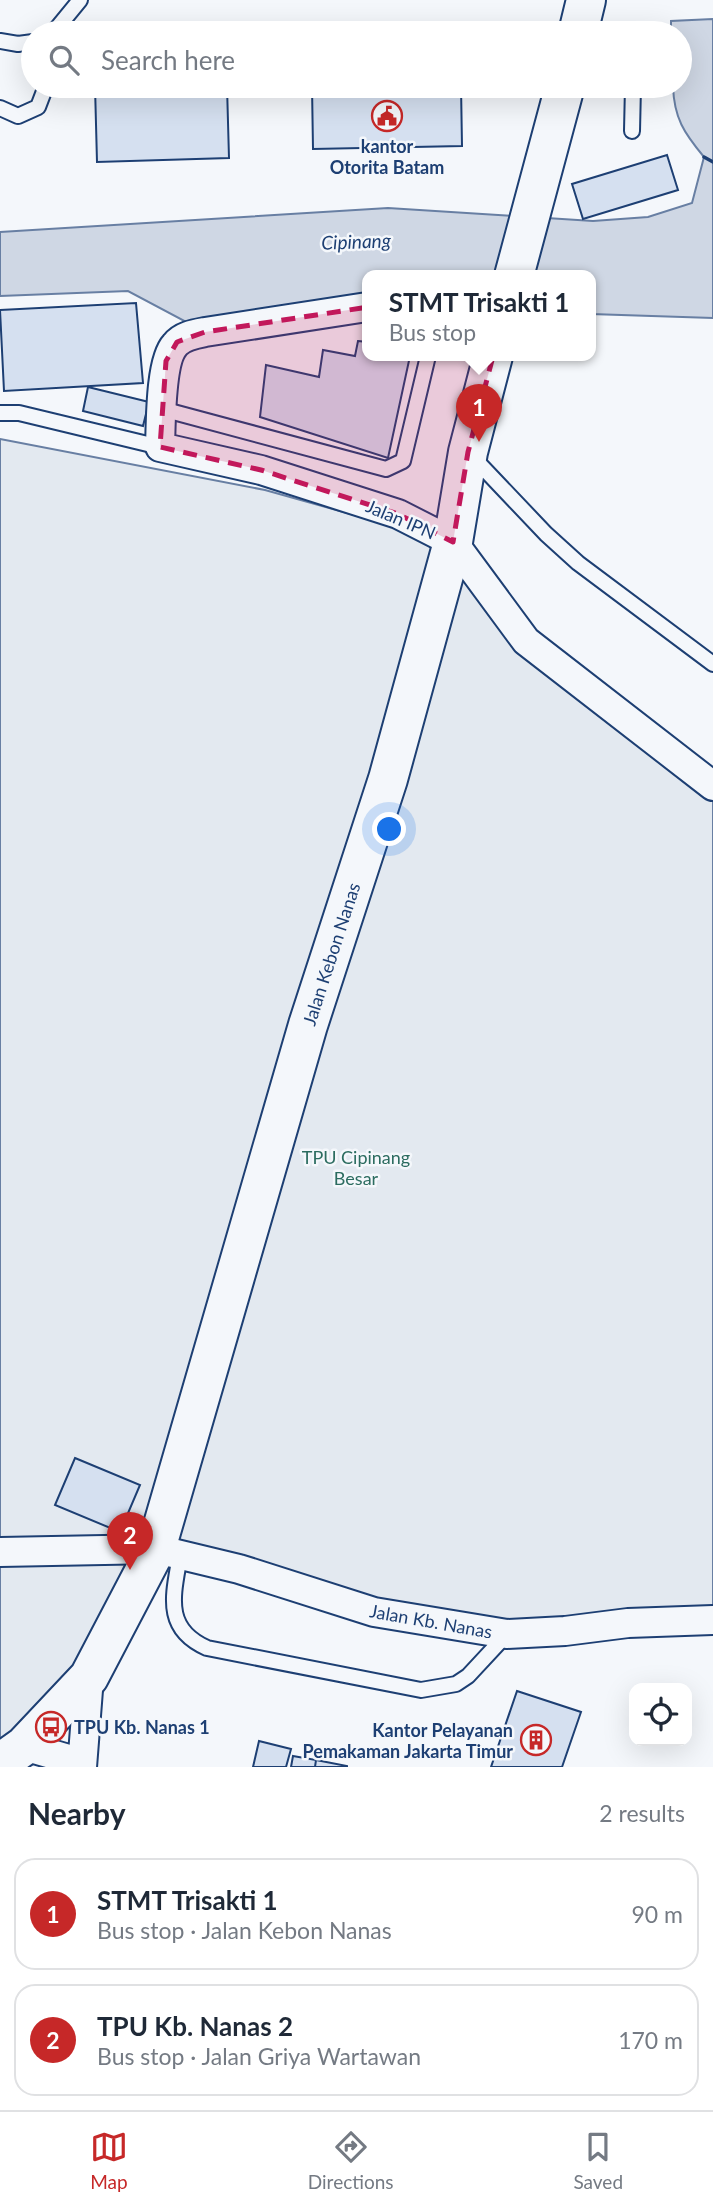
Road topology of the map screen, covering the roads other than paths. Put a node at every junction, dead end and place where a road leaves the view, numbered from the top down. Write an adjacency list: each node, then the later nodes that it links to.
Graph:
1 (80, 0): 2 (lane)
2 (63, 21)
3 (0, 40): 4 (lane)
4 (21, 44)
5 (41, 98): 8 (lane)
6 (562, 98): 10 (street)
7 (633, 98): 9 (lane)
8 (0, 108)
9 (632, 131)
10 (516, 270)
11 (362, 308): 14 (street)
12 (427, 361): 14 (lane)
13 (492, 361): 17 (street, Jalan Kebon Nanas)
14 (162, 409): 16 (street)
15 (0, 413): 16 (lane, Jalan IPN)
16 (160, 447): 18 (street, Jalan IPN)
17 (468, 452): 18 (street, Jalan Kebon Nanas); 19 (lane)
18 (453, 542): 20 (street, Jalan IPN); 22 (street, Jalan Kebon Nanas)
19 (713, 664)
20 (713, 786)
21 (0, 1552): 22 (street, Jalan Kb. Nanas)
22 (168, 1552): 24 (street, Jalan Kb. Nanas); 24 (lane); 25 (street, Jalan Kebon Nanas)
23 (713, 1620): 24 (street, Jalan Kb. Nanas)
24 (507, 1634)
25 (89, 1677): 26 (street, Jalan Kebon Nanas); 27 (street)
26 (12, 1755): 27 (street)
27 (82, 1765)

